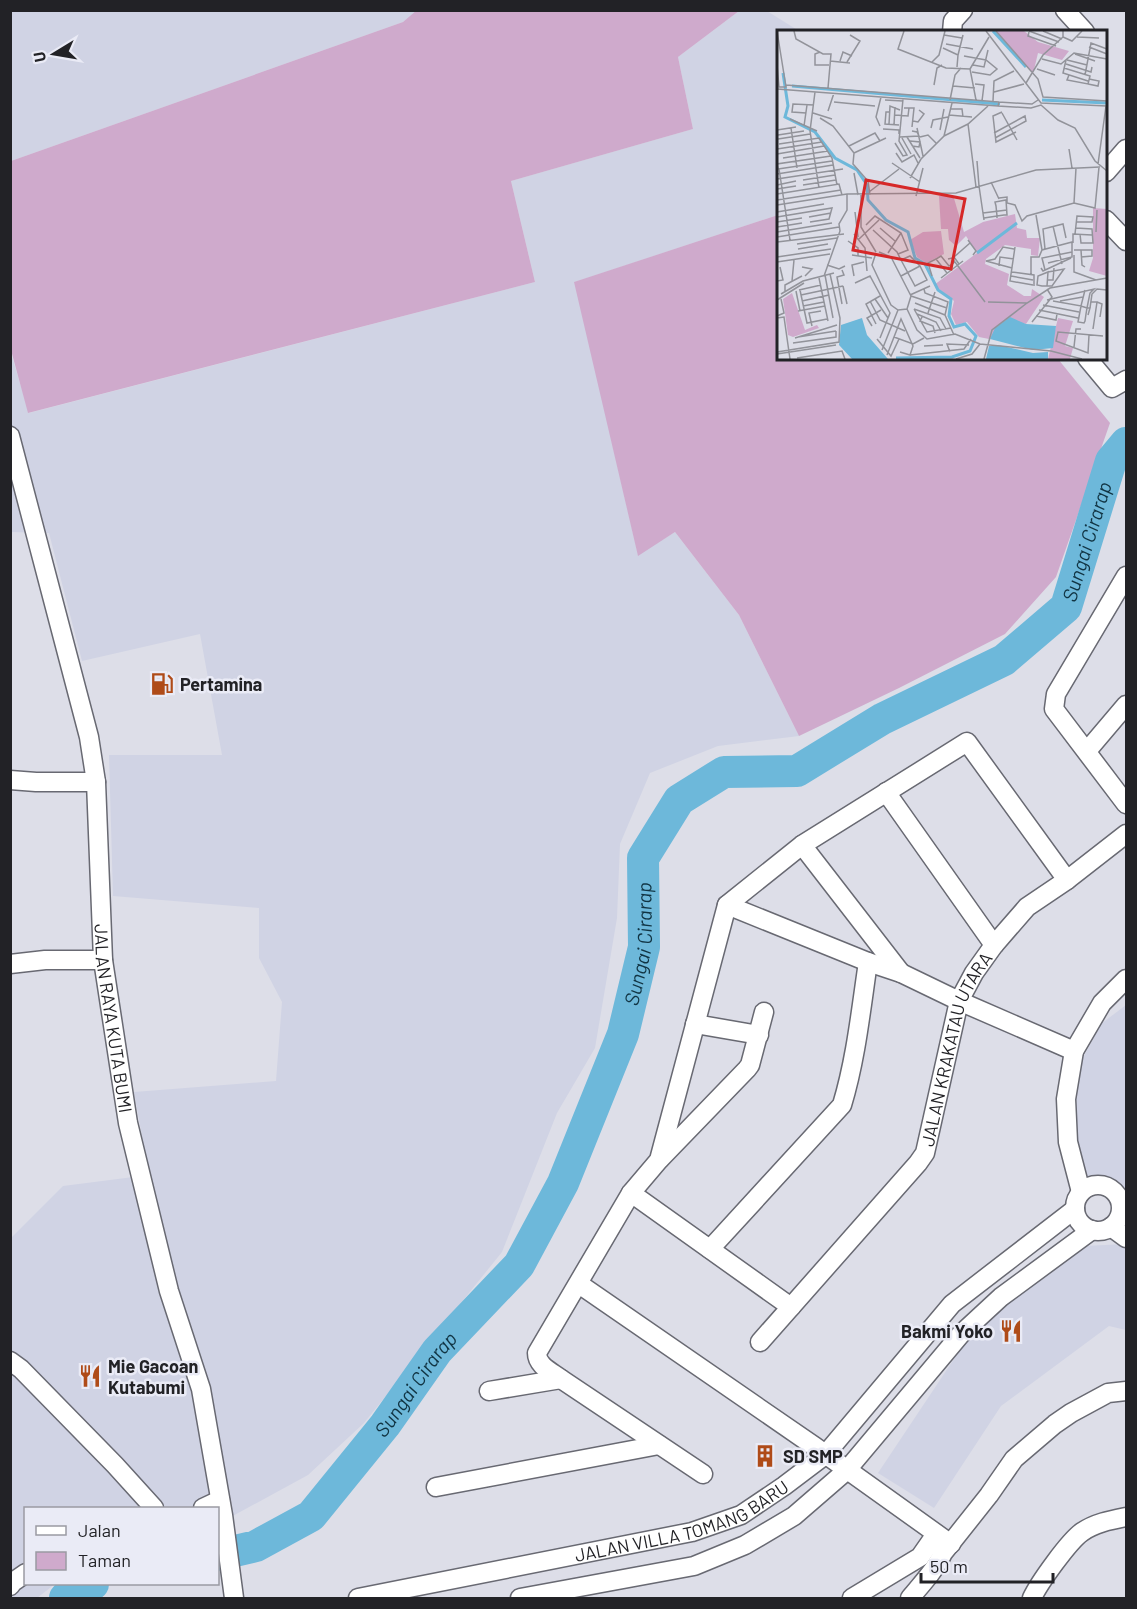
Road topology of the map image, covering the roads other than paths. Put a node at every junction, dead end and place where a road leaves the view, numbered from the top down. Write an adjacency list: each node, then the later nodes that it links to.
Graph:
1 (963, 10): 3 (street)
2 (1065, 10): 4 (street)
3 (952, 30)
4 (1083, 30)
5 (1126, 149): 6 (street)
6 (1107, 171)
7 (1107, 221): 8 (street)
8 (1126, 241)
9 (1089, 360): 10 (street)
10 (1126, 380)
11 (10, 436): 16 (street, JALAN RAYA KUTA BUMI)
12 (1126, 578): 14 (street)
13 (1126, 705): 14 (street)
14 (1087, 752): 18 (street)
15 (10, 780): 16 (street)
16 (96, 782): 24 (street, JALAN RAYA KUTA BUMI)
17 (886, 792): 20 (street); 21 (street); 23 (street)
18 (1126, 804)
19 (1126, 834): 21 (street, JALAN KRAKATAU UTARA)
20 (802, 845): 22 (street); 27 (street)
21 (1067, 880): 23 (street, JALAN KRAKATAU UTARA)
22 (727, 905): 25 (street); 31 (street)
23 (994, 945): 29 (street, JALAN KRAKATAU UTARA)
24 (103, 960): 26 (street); 54 (street, JALAN RAYA KUTA BUMI)
25 (868, 962): 27 (street); 40 (street)
26 (10, 964)
27 (901, 973): 29 (street)
28 (1126, 979): 33 (street)
29 (959, 1001): 33 (street); 42 (street, JALAN KRAKATAU UTARA)
30 (764, 1012): 32 (street)
31 (695, 1024): 32 (street); 34 (street)
32 (759, 1035): 34 (street)
33 (1074, 1052): 36 (street)
34 (659, 1160): 35 (street)
35 (631, 1193): 40 (street); 41 (street)
36 (1078, 1201): 37 (street); 38 (street); 49 (street, JALAN VILLA TOMANG BARU)
37 (1111, 1227): 38 (street); 39 (street)
38 (1092, 1230): 50 (street, JALAN VILLA TOMANG BARU)
39 (1126, 1238)
40 (710, 1249): 42 (street)
41 (579, 1284): 45 (street); 49 (street)
42 (791, 1307): 43 (street, JALAN KRAKATAU UTARA)
43 (760, 1342)
44 (10, 1361): 53 (street)
45 (561, 1379): 46 (street); 48 (street)
46 (489, 1391)
47 (1126, 1391): 56 (street)
48 (659, 1445): 51 (street); 52 (street)
49 (825, 1455): 50 (street); 60 (street, JALAN VILLA TOMANG BARU)
50 (846, 1471): 56 (street); 61 (street, JALAN VILLA TOMANG BARU)
51 (703, 1474)
52 (436, 1487)
53 (152, 1507)
54 (221, 1508): 59 (street, JALAN RAYA KUTA BUMI)
55 (1126, 1517): 64 (street)
56 (943, 1539): 62 (street); 63 (street)
57 (24, 1574): 58 (street)
58 (10, 1586)
59 (234, 1595)
60 (358, 1599)
61 (520, 1599)
62 (852, 1599)
63 (910, 1599)
64 (1032, 1599)

